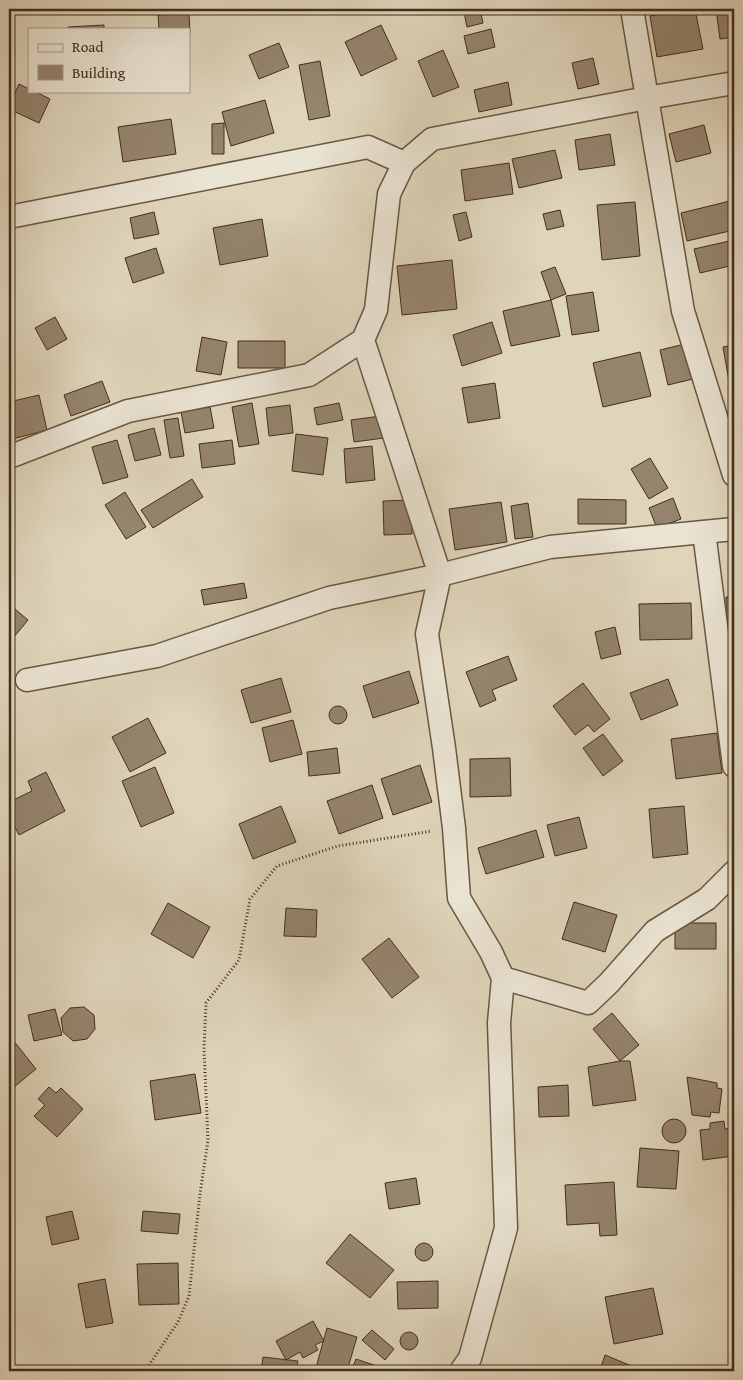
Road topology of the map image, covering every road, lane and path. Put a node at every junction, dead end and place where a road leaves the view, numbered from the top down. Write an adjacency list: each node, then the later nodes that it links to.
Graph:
1 (632, 9): 3 (street)
2 (734, 83): 3 (street)
3 (647, 98): 4 (street); 8 (street)
4 (404, 163): 5 (street); 6 (street)
5 (9, 217)
6 (362, 340): 7 (street); 11 (street)
7 (9, 457)
8 (734, 475)
9 (734, 529): 10 (street)
10 (704, 532): 11 (street); 13 (street)
11 (440, 575): 12 (street); 14 (street)
12 (27, 680)
13 (734, 766)
14 (454, 828): 16 (street); 17 (path)
15 (734, 872): 16 (street)
16 (503, 978): 18 (street)
17 (145, 1371)
18 (460, 1371)

